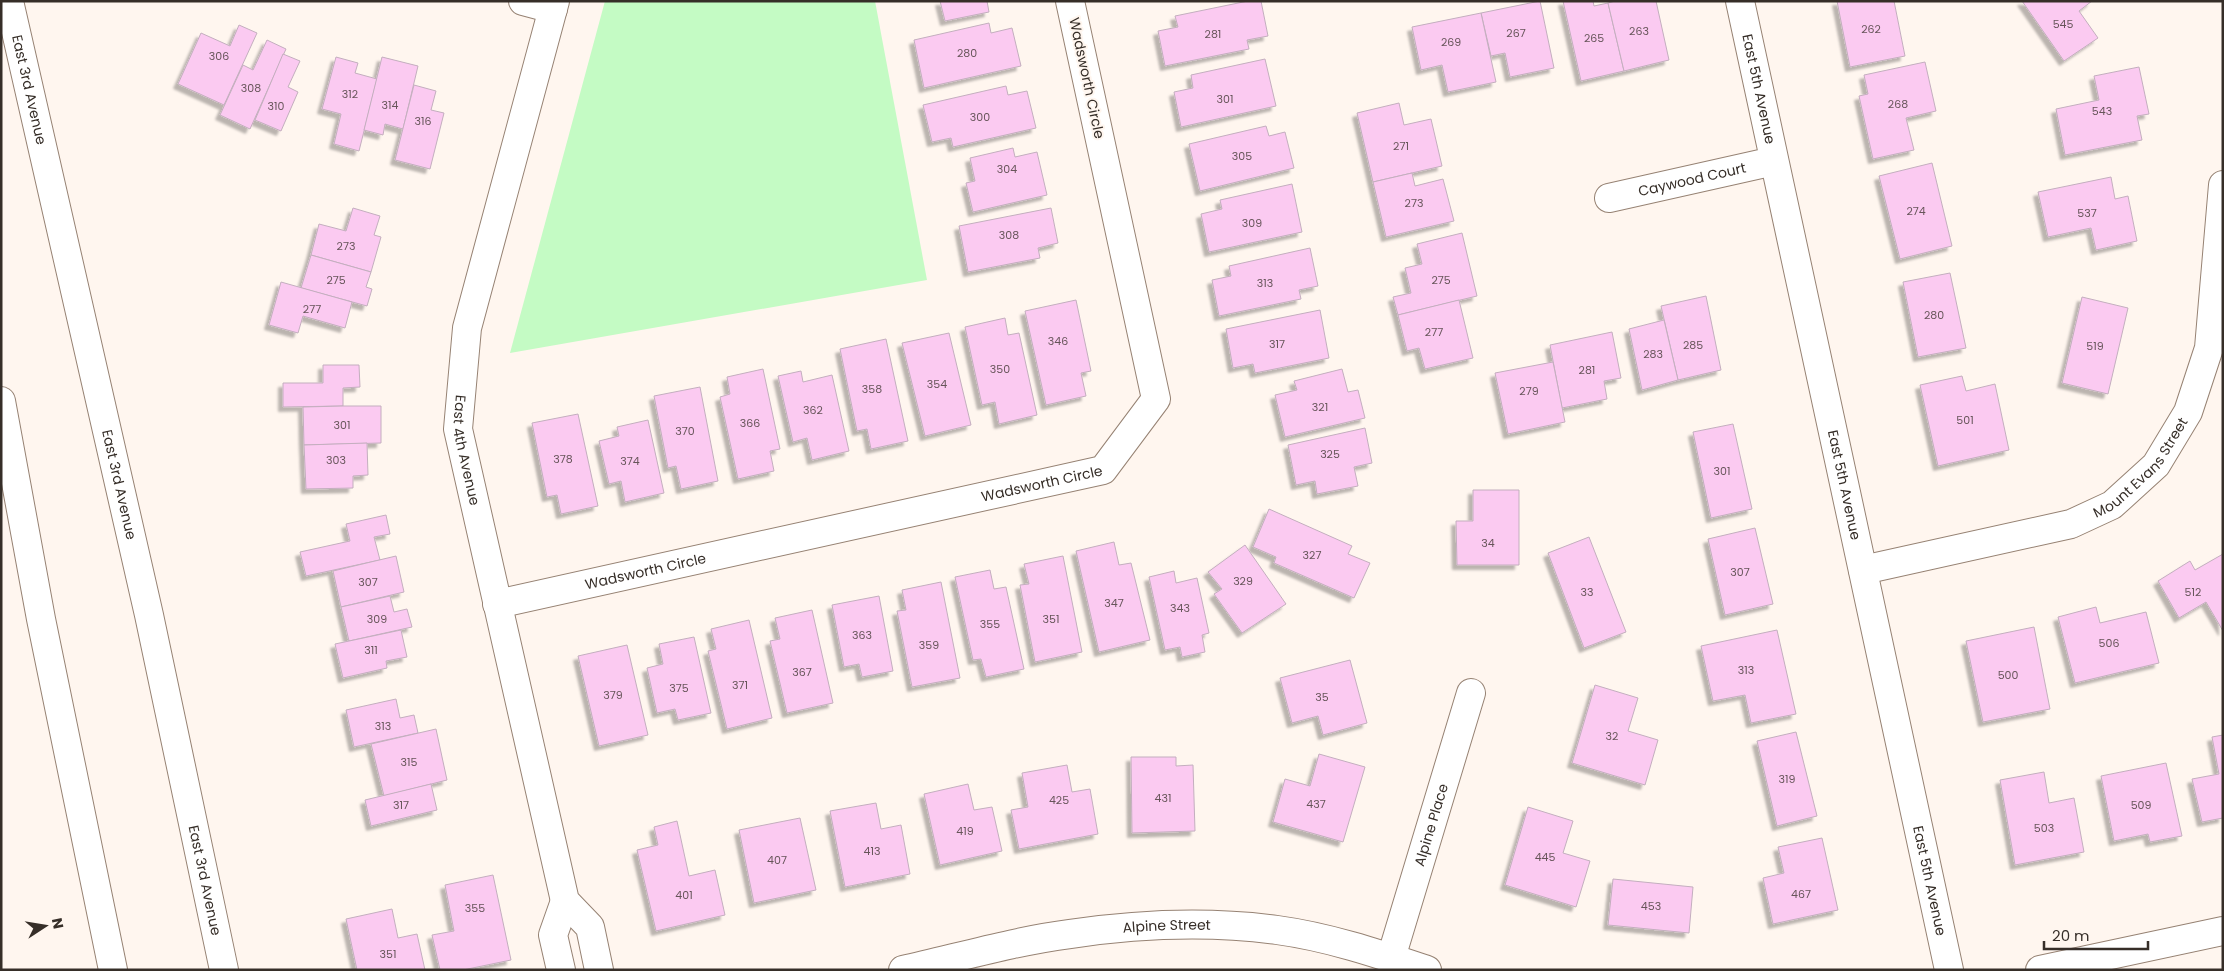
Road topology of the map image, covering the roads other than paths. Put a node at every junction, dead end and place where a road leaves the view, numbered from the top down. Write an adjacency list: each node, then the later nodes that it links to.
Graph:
1 (9, 1): 17 (street, East 3rd Avenue)
2 (523, 1): 5 (street)
3 (1070, 1): 11 (street, Wadsworth Circle)
4 (1740, 1): 6 (street, East 5th Avenue)
5 (554, 5): 11 (street, East 4th Avenue)
6 (1774, 161): 8 (street, Caywood Court); 10 (street, East 5th Avenue)
7 (2223, 185): 10 (street, Mount Evans Street)
8 (1609, 198)
9 (1, 401): 16 (street)
10 (1863, 570): 22 (street, East 5th Avenue)
11 (497, 604): 13 (street, East 4th Avenue)
12 (1471, 693): 15 (street, Alpine Place)
13 (565, 902): 18 (street); 19 (street)
14 (2223, 931): 23 (street)
15 (1390, 958): 20 (street, Alpine Street); 21 (street, Alpine Street)
16 (113, 970)
17 (224, 970)
18 (561, 970)
19 (599, 970)
20 (903, 970)
21 (1428, 970)
22 (1949, 970)
23 (2040, 970)

